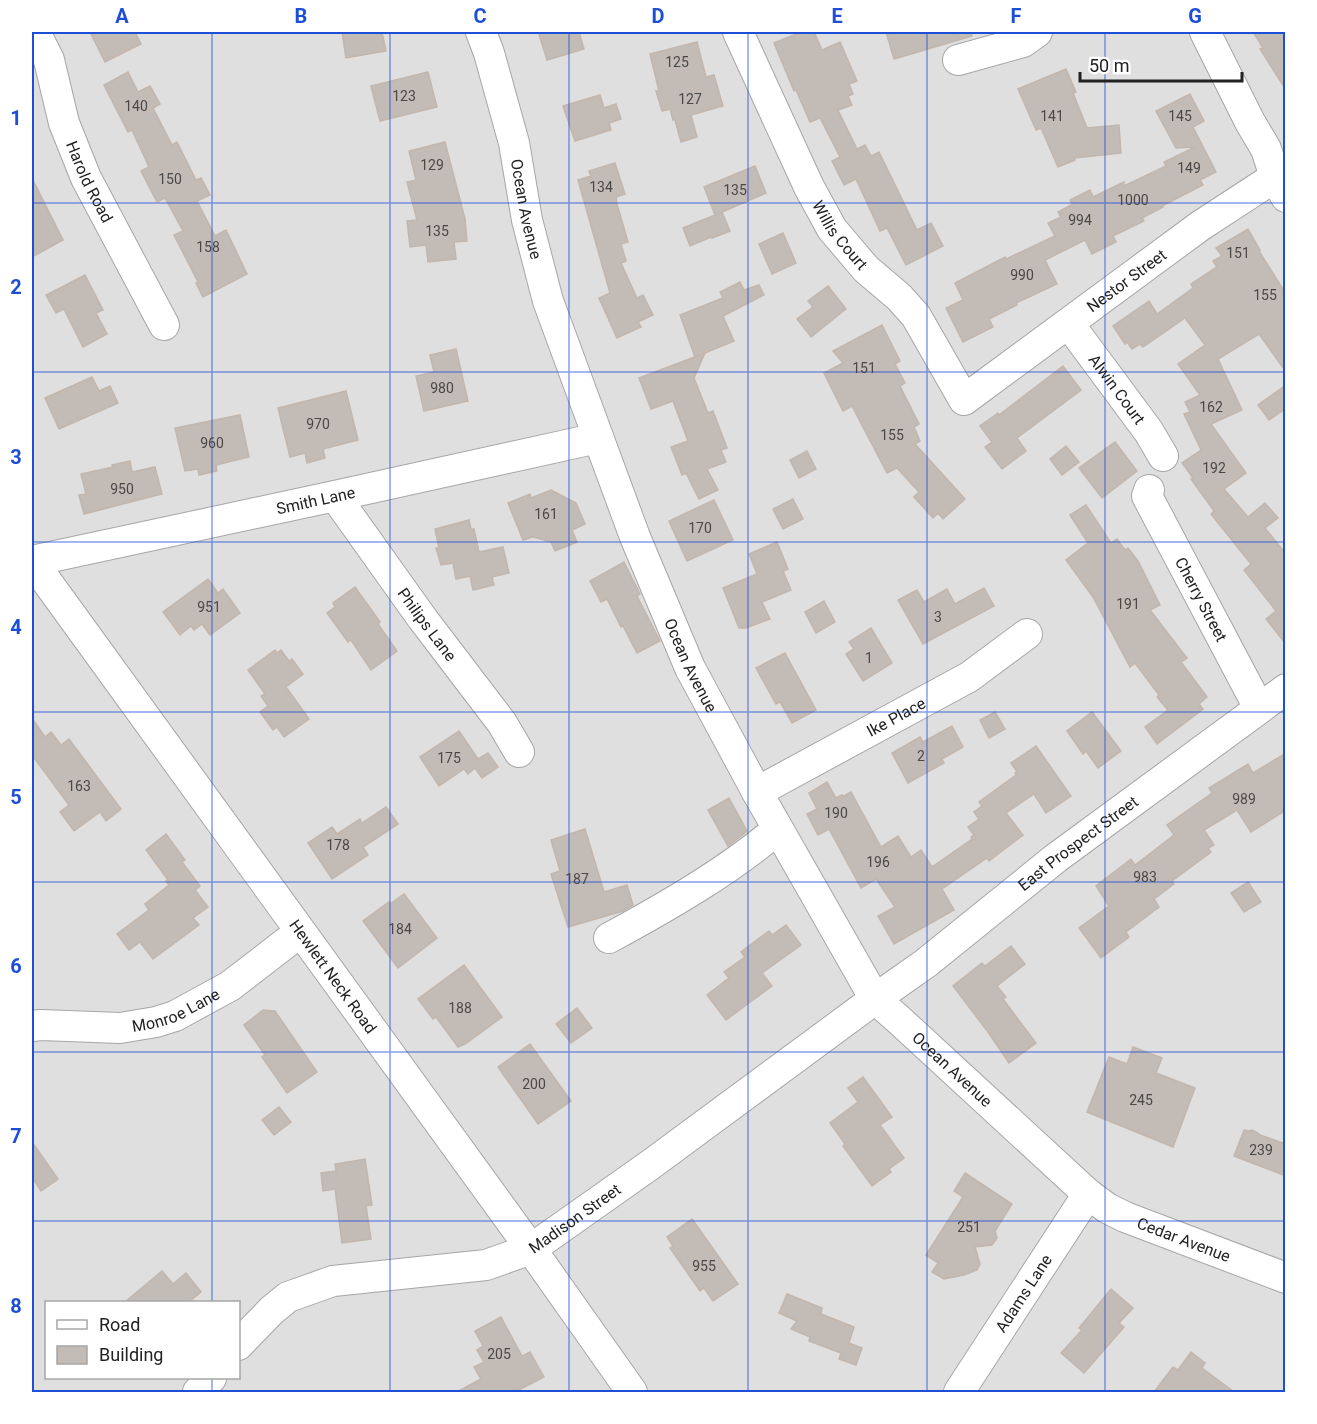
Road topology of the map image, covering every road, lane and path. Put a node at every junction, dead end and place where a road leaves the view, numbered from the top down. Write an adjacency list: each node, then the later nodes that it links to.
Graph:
1 (34, 32): 9 (street, Harold Road)
2 (481, 32): 11 (street, Ocean Avenue)
3 (738, 32): 10 (street, Willis Court)
4 (1037, 32): 6 (street)
5 (1205, 32): 7 (street)
6 (958, 60)
7 (1278, 165): 8 (street, Nestor Street)
8 (1069, 324): 10 (street, Nestor Street); 12 (street, Alwin Court)
9 (164, 325)
10 (981, 388)
11 (598, 438): 14 (street, Smith Lane); 20 (street, Ocean Avenue)
12 (1163, 456)
13 (1149, 490): 18 (street, Cherry Street)
14 (335, 496): 15 (street, Smith Lane); 19 (street, Philips Lane)
15 (32, 561): 22 (street, Hewlett Neck Road)
16 (1027, 634): 20 (street, Ike Place)
17 (1286, 689): 18 (street, East Prospect Street)
18 (1259, 708): 24 (street, East Prospect Street)
19 (519, 752)
20 (757, 792): 21 (street, Ocean Avenue)
21 (778, 829): 23 (street); 24 (street, Ocean Avenue)
22 (300, 932): 25 (street, Monroe Lane); 27 (street, Hewlett Neck Road)
23 (609, 938)
24 (875, 999): 26 (street, Ocean Avenue); 27 (street, Madison Street)
25 (32, 1026)
26 (1088, 1194): 28 (street, Cedar Avenue); 31 (street, Adams Lane)
27 (531, 1249): 29 (street, Madison Street); 33 (street, Hewlett Neck Road)
28 (1286, 1278)
29 (240, 1343)
30 (209, 1379): 32 (street)
31 (962, 1391)
32 (198, 1392)
33 (633, 1392)

